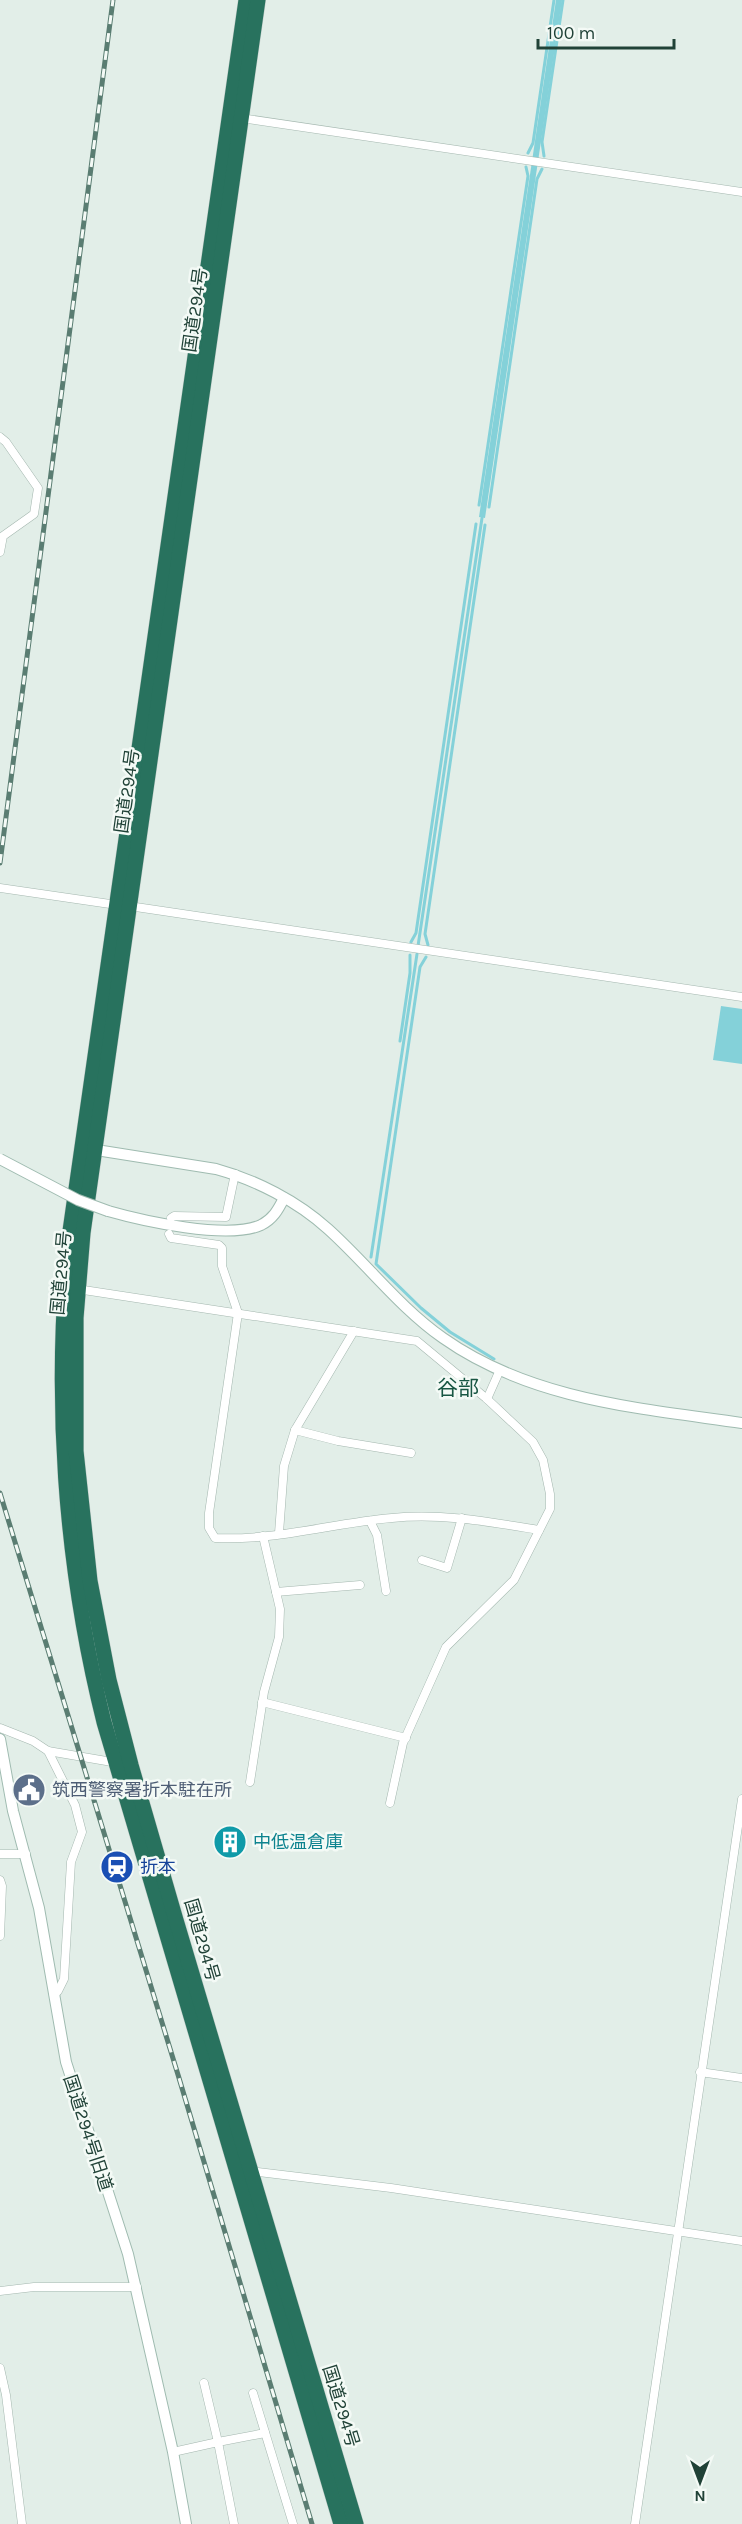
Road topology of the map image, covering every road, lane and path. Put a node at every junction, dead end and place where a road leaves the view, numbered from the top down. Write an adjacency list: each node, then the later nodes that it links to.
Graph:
1 (246, 0): 3 (highway, 国道294号)
2 (258, 0): 3 (highway, 国道294号)
3 (236, 118): 4 (street); 8 (highway, 国道294号)
4 (742, 192)
5 (0, 437): 6 (street)
6 (0, 552)
7 (0, 888): 8 (street)
8 (124, 905): 9 (street); 10 (highway, 国道294号)
9 (742, 997)
10 (88, 1149): 12 (street); 16 (highway, 国道294号); 38 (highway, 国道294号)
11 (0, 1160): 13 (street, bridge)
12 (235, 1174): 13 (street); 14 (street)
13 (284, 1198): 19 (street)
14 (171, 1218)
15 (169, 1234): 17 (street)
16 (77, 1289): 17 (street); 39 (highway, 国道294号)
17 (238, 1312): 18 (street); 28 (street)
18 (354, 1331): 20 (street); 22 (street)
19 (499, 1372): 20 (street); 21 (street)
20 (488, 1399): 26 (street)
21 (742, 1423)
22 (295, 1430): 23 (street); 27 (street)
23 (411, 1453)
24 (462, 1518): 25 (street); 26 (street); 29 (street)
25 (370, 1521): 27 (street); 31 (street)
26 (539, 1530): 35 (street)
27 (279, 1533): 28 (street)
28 (264, 1536): 32 (street)
29 (422, 1560)
30 (360, 1585): 32 (street)
31 (386, 1591)
32 (276, 1592): 33 (street)
33 (262, 1702): 35 (street); 40 (street)
34 (0, 1728): 37 (street)
35 (406, 1738): 42 (street)
36 (0, 1739): 44 (street, 国道294号旧道)
37 (48, 1752): 38 (street); 47 (street)
38 (115, 1762): 39 (street); 65 (highway, 国道294号)
39 (131, 1765): 50 (highway, 国道294号)
40 (250, 1782)
41 (742, 1798): 48 (street)
42 (390, 1803)
43 (0, 1854): 44 (street)
44 (26, 1854): 47 (street, 国道294号旧道)
45 (0, 1880): 46 (street)
46 (0, 1936)
47 (54, 1995): 53 (street, 国道294号旧道)
48 (700, 2072): 49 (street); 51 (street)
49 (742, 2078)
50 (250, 2171): 51 (street); 66 (highway, 国道294号)
51 (677, 2231): 52 (street); 67 (street)
52 (742, 2241)
53 (137, 2288): 54 (street); 60 (street, 国道294号旧道)
54 (0, 2291)
55 (0, 2368): 61 (street)
56 (204, 2383): 59 (street)
57 (253, 2393): 58 (street)
58 (265, 2433): 59 (street); 64 (street)
59 (218, 2442): 60 (street); 63 (street)
60 (173, 2452): 62 (street, 国道294号旧道)
61 (22, 2524)
62 (186, 2524)
63 (234, 2524)
64 (293, 2524)
65 (341, 2524)
66 (356, 2524)
67 (635, 2524)

